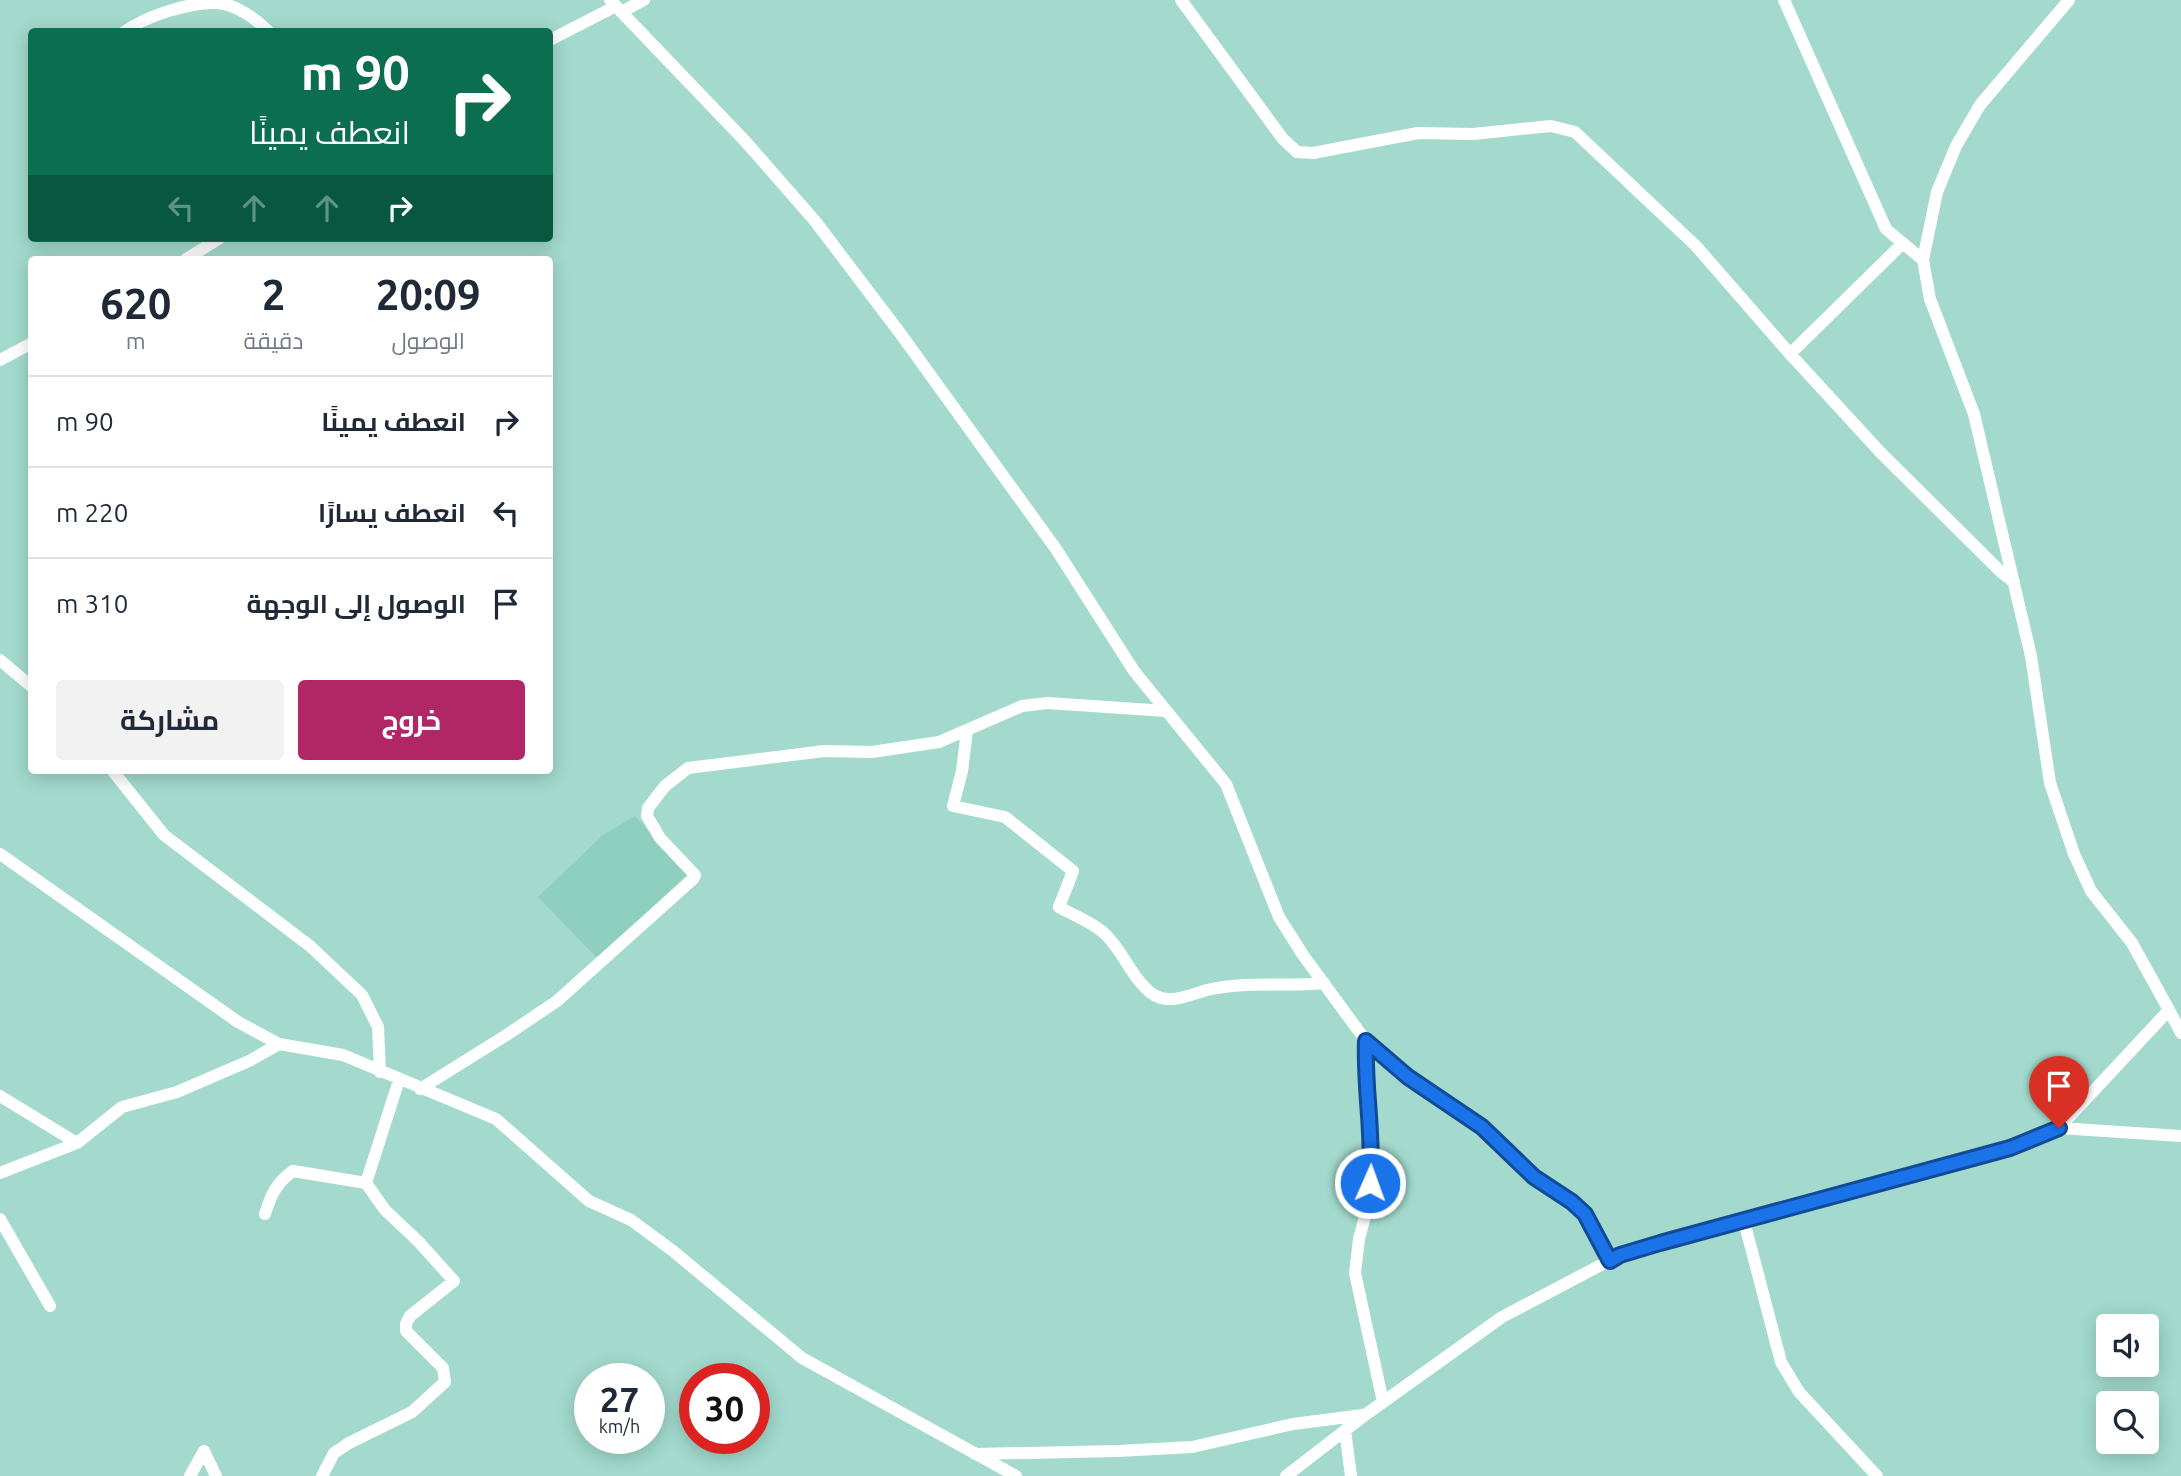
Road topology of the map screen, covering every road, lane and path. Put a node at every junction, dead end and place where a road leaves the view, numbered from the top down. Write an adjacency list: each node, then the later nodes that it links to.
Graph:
1 (644, 0): 5 (street)
2 (1181, 0): 14 (street)
3 (1784, 0): 10 (street)
4 (2069, 0): 12 (street)
5 (616, 6): 8 (street); 19 (street)
6 (130, 28): 7 (street)
7 (264, 28)
8 (553, 38)
9 (214, 242): 11 (street)
10 (1903, 243): 12 (street); 14 (street)
11 (191, 256)
12 (1923, 260): 16 (street)
13 (28, 345): 15 (street)
14 (1790, 354): 16 (street)
15 (0, 360)
16 (2014, 582): 24 (street)
17 (0, 660): 18 (street)
18 (28, 684)
19 (1166, 711): 20 (street); 23 (street)
20 (967, 731): 23 (street); 30 (street)
21 (115, 774): 28 (street)
22 (0, 855): 27 (street)
23 (1324, 983): 26 (street)
24 (2169, 1010): 25 (street); 32 (street)
25 (2181, 1033)
26 (1366, 1041): 40 (street); 42 (street)
27 (279, 1044): 28 (street); 34 (street)
28 (380, 1072): 29 (street)
29 (399, 1080): 30 (street); 36 (street)
30 (420, 1089): 45 (street)
31 (0, 1096): 34 (street)
32 (2059, 1128): 33 (street); 39 (street)
33 (2181, 1136)
34 (77, 1143): 35 (street)
35 (0, 1173)
36 (366, 1183): 37 (street); 48 (street)
37 (265, 1214)
38 (0, 1219): 41 (street)
39 (1744, 1221): 40 (street); 52 (street)
40 (1610, 1261): 42 (street)
41 (50, 1306)
42 (1383, 1402): 43 (street)
43 (1365, 1415): 44 (street); 45 (street)
44 (1345, 1430): 50 (street); 51 (street)
45 (975, 1454): 49 (street)
46 (190, 1476): 47 (street)
47 (216, 1476)
48 (322, 1476)
49 (1016, 1476)
50 (1286, 1476)
51 (1350, 1476)
52 (1877, 1476)

